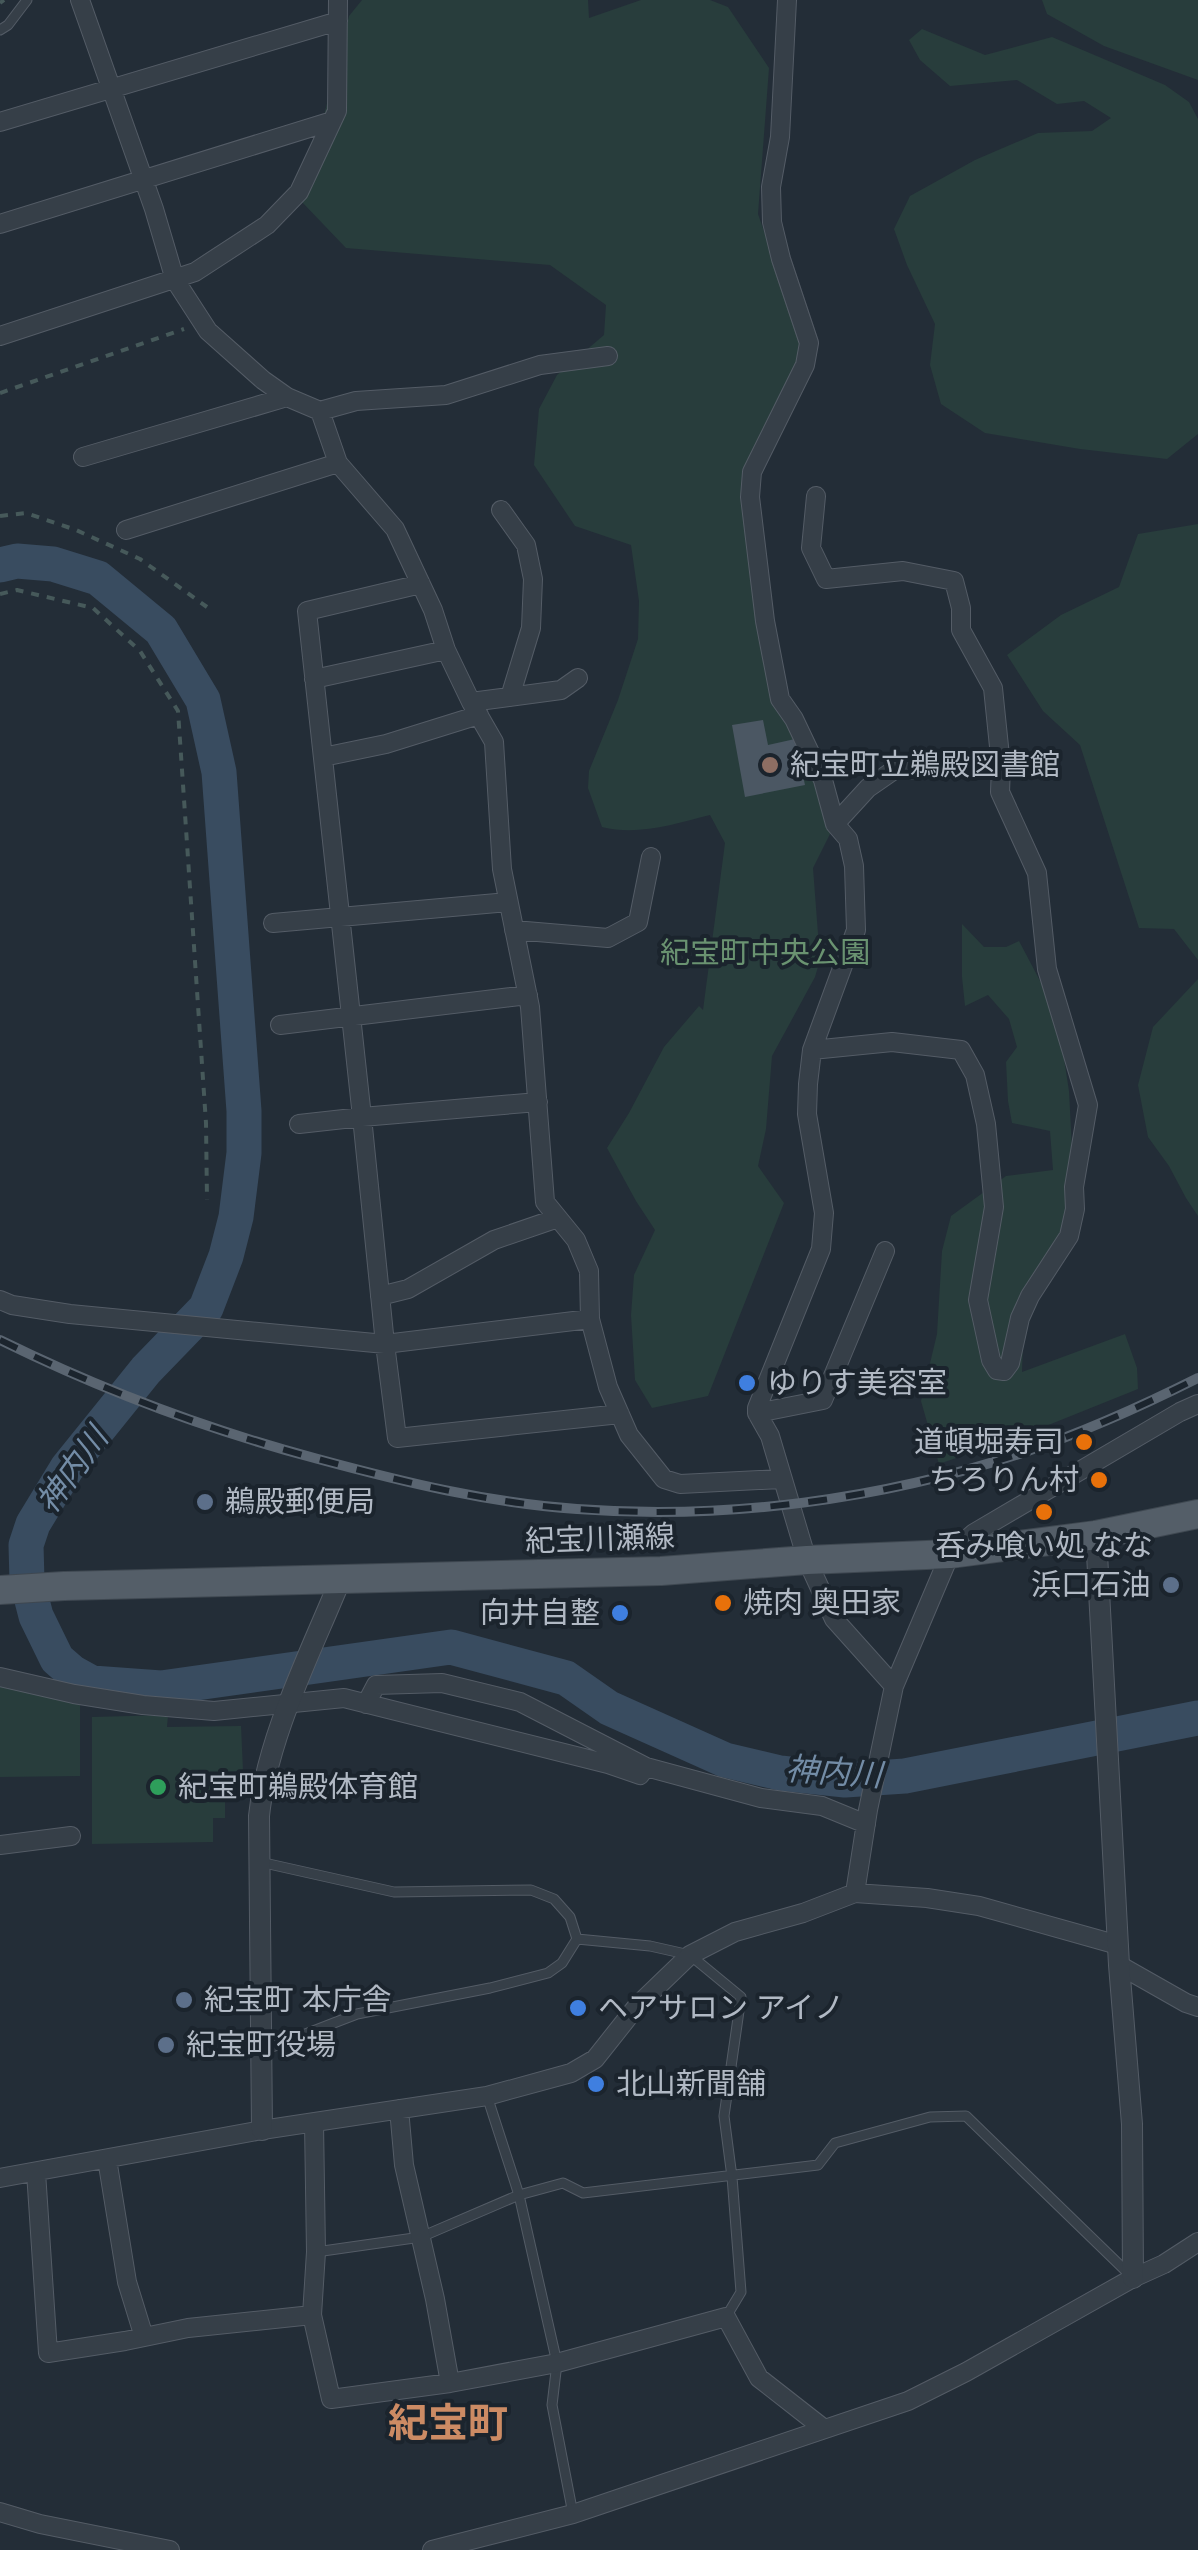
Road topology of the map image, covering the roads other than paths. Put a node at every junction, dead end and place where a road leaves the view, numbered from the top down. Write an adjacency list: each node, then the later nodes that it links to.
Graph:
1 (27, 0): 6 (lane)
2 (80, 0): 7 (street)
3 (338, 0): 5 (street)
4 (787, 0): 30 (street)
5 (338, 21): 7 (street); 8 (street)
6 (0, 30)
7 (111, 89): 9 (street); 10 (street)
8 (332, 121): 10 (street); 12 (street)
9 (0, 122)
10 (143, 180): 11 (street); 12 (street)
11 (0, 224)
12 (175, 280): 13 (street); 15 (street)
13 (0, 336)
14 (608, 356): 16 (street)
15 (287, 397): 16 (street); 17 (street)
16 (320, 412): 18 (street)
17 (83, 457)
18 (338, 463): 21 (street); 22 (street)
19 (816, 496): 29 (street)
20 (500, 510): 26 (street)
21 (126, 530)
22 (420, 584): 23 (street); 24 (street)
23 (446, 650): 24 (street); 27 (street)
24 (314, 678): 28 (street)
25 (578, 678): 26 (street)
26 (510, 697): 27 (street)
27 (475, 709): 28 (street); 32 (street)
28 (323, 758): 33 (street)
29 (1000, 766): 30 (street); 39 (street)
30 (835, 824): 39 (street)
31 (651, 857): 35 (street)
32 (508, 902): 33 (street); 35 (street)
33 (340, 917): 34 (street); 37 (street)
34 (273, 922)
35 (514, 930): 36 (street)
36 (528, 995): 37 (street); 40 (street)
37 (352, 1017): 38 (street); 41 (street)
38 (280, 1025)
39 (812, 1050): 50 (street)
40 (538, 1102): 41 (street); 43 (street)
41 (362, 1117): 42 (street); 45 (street)
42 (299, 1124)
43 (558, 1218): 45 (street); 47 (street)
44 (885, 1251): 50 (street)
45 (380, 1296): 48 (street)
46 (0, 1300): 48 (street)
47 (590, 1319): 48 (street); 51 (street)
48 (385, 1344): 51 (street)
49 (1198, 1404): 55 (street)
50 (757, 1413): 52 (street)
51 (620, 1414): 52 (street)
52 (781, 1479): 56 (street)
53 (1198, 1514): 54 (main road, 紀宝川瀬線)
54 (1096, 1535): 55 (main road, 紀宝川瀬線); 71 (street)
55 (950, 1554): 56 (main road, 紀宝川瀬線); 60 (street)
56 (807, 1560): 57 (main road, 紀宝川瀬線); 60 (street)
57 (341, 1578): 58 (main road, 紀宝川瀬線); 61 (street)
58 (0, 1590)
59 (0, 1676): 61 (street)
60 (894, 1686): 64 (street)
61 (289, 1704): 62 (street); 67 (street)
62 (366, 1704): 63 (street); 63 (street)
63 (646, 1767): 64 (street)
64 (867, 1817): 68 (street)
65 (71, 1836): 66 (street)
66 (0, 1845)
67 (260, 1862): 69 (lane); 73 (street)
68 (855, 1893): 70 (street); 71 (street)
69 (577, 1940): 70 (lane); 73 (lane)
70 (690, 1955): 74 (street); 80 (lane)
71 (1118, 1955): 72 (street); 86 (street)
72 (1198, 2006)
73 (262, 2051): 77 (street)
74 (487, 2096): 75 (street); 82 (lane)
75 (399, 2110): 76 (street); 83 (street)
76 (314, 2122): 77 (street); 85 (street)
77 (262, 2130): 78 (street)
78 (108, 2160): 79 (street); 89 (street)
79 (36, 2172): 81 (street); 89 (street)
80 (732, 2177): 82 (lane); 86 (lane); 88 (lane)
81 (0, 2178)
82 (519, 2195): 83 (lane); 90 (lane)
83 (421, 2237): 85 (lane); 91 (street)
84 (1198, 2242): 86 (street)
85 (316, 2252): 87 (street)
86 (1133, 2278): 92 (street)
87 (312, 2314): 89 (street); 91 (street)
88 (726, 2317): 90 (street); 92 (street)
89 (144, 2337)
90 (558, 2364): 91 (street); 94 (lane)
91 (450, 2383)
92 (823, 2428): 94 (street)
93 (0, 2512): 95 (street)
94 (573, 2514): 96 (street)
95 (170, 2550)
96 (432, 2550)

